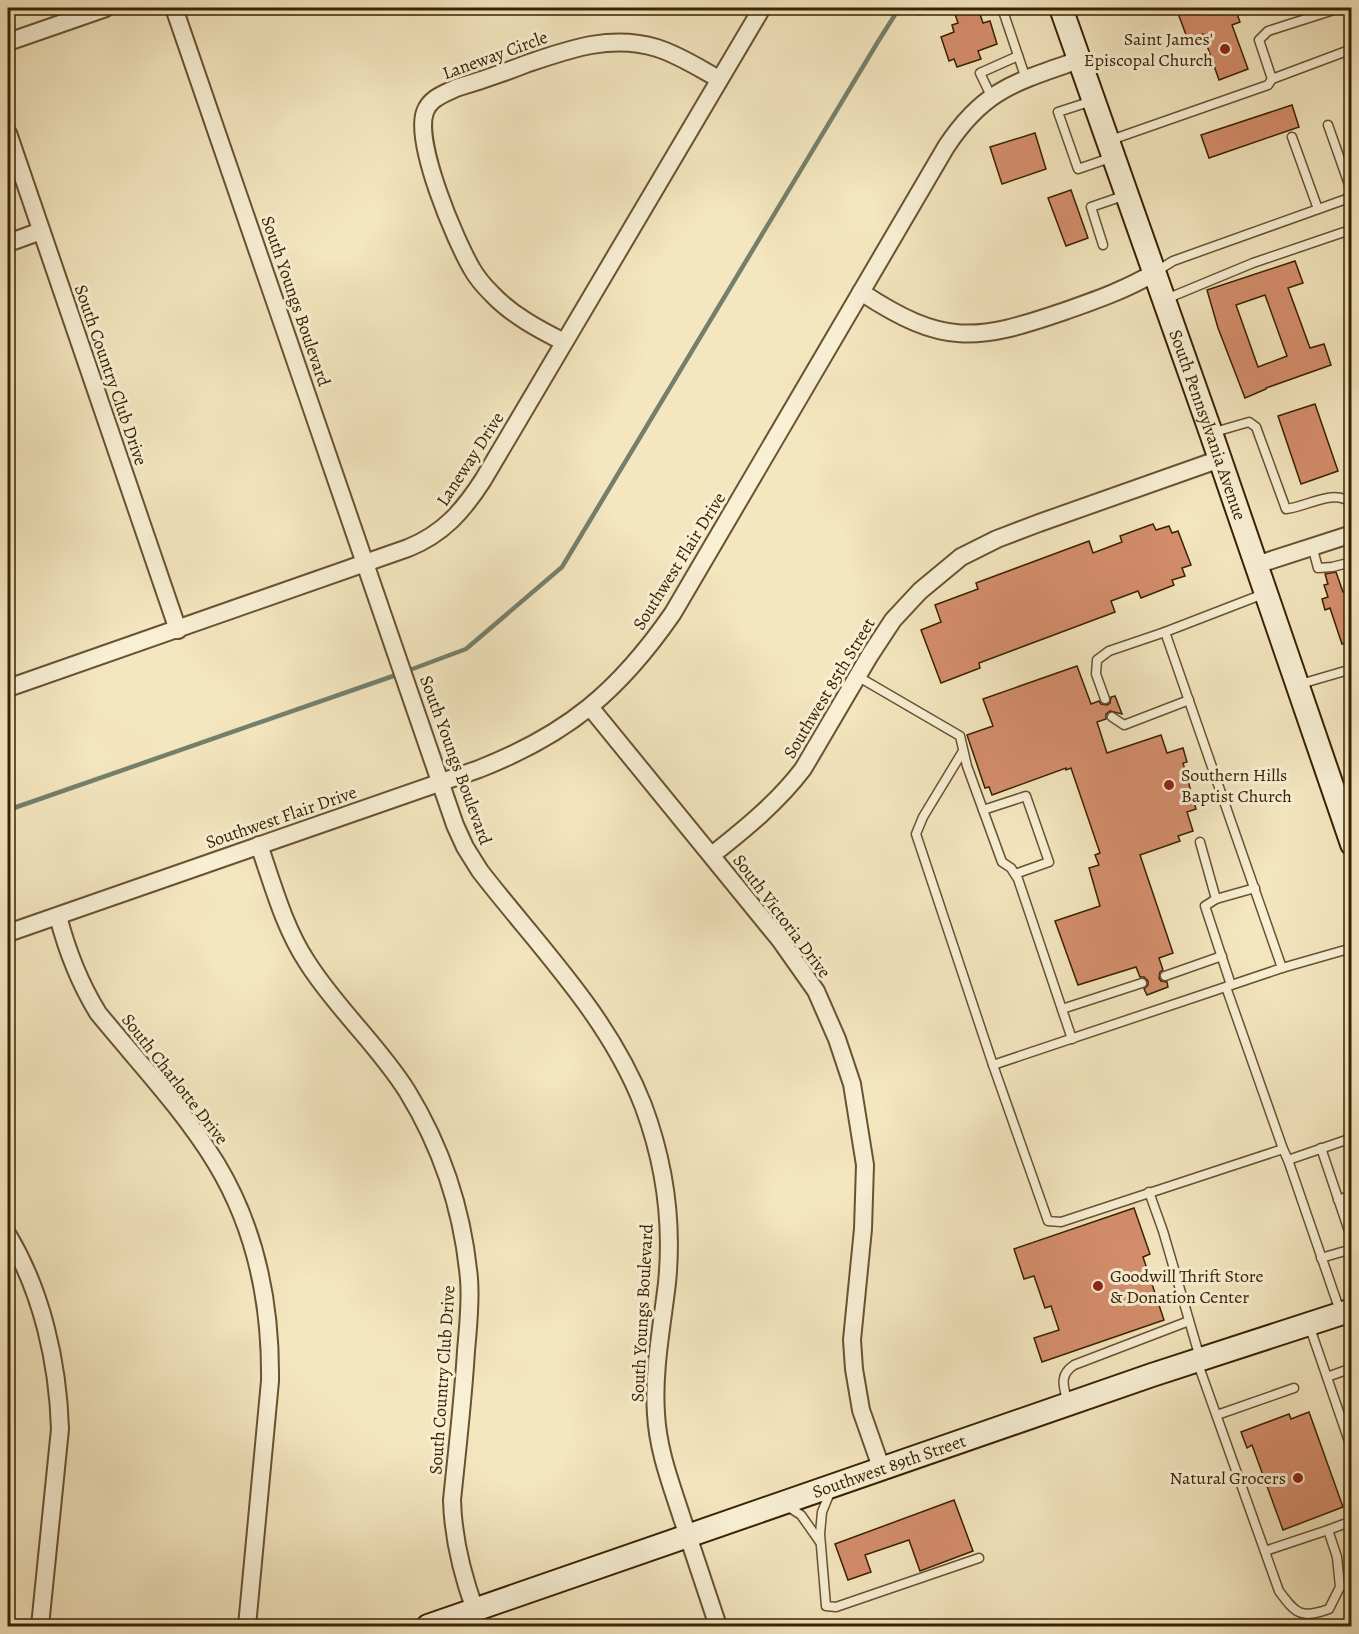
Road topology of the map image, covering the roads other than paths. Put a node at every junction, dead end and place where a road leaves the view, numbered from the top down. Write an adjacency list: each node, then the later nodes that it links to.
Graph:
1 (106, 8): 7 (street)
2 (174, 8): 37 (street, South Youngs Boulevard)
3 (762, 8): 11 (street, Laneway Drive)
4 (1002, 8): 9 (lane)
5 (1061, 8): 10 (main road, South Pennsylvania Avenue)
6 (1340, 8): 13 (lane)
7 (8, 42)
8 (1352, 49): 13 (lane)
9 (1018, 57): 12 (lane); 14 (lane)
10 (1079, 60): 12 (street, Southwest Flair Drive); 15 (main road, South Pennsylvania Avenue)
11 (719, 79): 30 (street, Laneway Drive); 30 (street, Laneway Circle)
12 (1026, 79): 14 (street, Southwest Flair Drive)
13 (1272, 79): 19 (lane)
14 (991, 96): 28 (street, Southwest Flair Drive)
15 (1093, 100): 19 (main road, South Pennsylvania Avenue); 19 (lane)
16 (1328, 125): 21 (lane)
17 (8, 133): 23 (street, South Country Club Drive)
18 (1292, 137): 22 (lane)
19 (1110, 149): 20 (main road, South Pennsylvania Avenue)
20 (1126, 195): 26 (lane); 27 (main road, South Pennsylvania Avenue)
21 (1352, 195): 22 (lane)
22 (1318, 209): 27 (lane)
23 (41, 231): 25 (street); 40 (street, South Country Club Drive)
24 (1347, 231): 29 (lane)
25 (8, 243)
26 (1103, 245)
27 (1154, 273): 28 (street); 29 (main road, South Pennsylvania Avenue)
28 (861, 292): 48 (street, Southwest Flair Drive)
29 (1163, 300): 31 (main road, South Pennsylvania Avenue)
30 (564, 342): 37 (street, Laneway Drive)
31 (1211, 433): 32 (main road, South Pennsylvania Avenue); 33 (lane)
32 (1220, 459): 38 (main road, South Pennsylvania Avenue); 43 (street, Southwest 85th Street)
33 (1352, 503)
34 (1352, 534): 35 (street)
35 (1312, 546): 36 (lane); 38 (street)
36 (1352, 562)
37 (365, 563): 40 (street, Laneway Drive); 51 (street, South Youngs Boulevard)
38 (1257, 565): 39 (main road, South Pennsylvania Avenue)
39 (1266, 593): 41 (lane); 44 (main road, South Pennsylvania Avenue)
40 (178, 630): 45 (street, Laneway Drive)
41 (1166, 632): 46 (lane); 47 (lane)
42 (1352, 669): 44 (lane)
43 (857, 676): 50 (lane); 57 (street, Southwest 85th Street)
44 (1297, 685): 52 (main road, South Pennsylvania Avenue)
45 (8, 688)
46 (1105, 699)
47 (1189, 700): 49 (lane); 59 (lane)
48 (590, 707): 51 (street, Southwest Flair Drive); 57 (street, South Victoria Drive)
49 (1112, 717)
50 (963, 750): 53 (lane); 71 (lane)
51 (441, 782): 56 (street, Southwest Flair Drive); 100 (street, South Youngs Boulevard)
52 (1344, 799): 55 (main road, South Pennsylvania Avenue)
53 (983, 810): 58 (lane); 58 (lane)
54 (1200, 842): 60 (lane)
55 (1352, 844)
56 (259, 845): 61 (street, Southwest Flair Drive); 104 (street, South Country Club Drive)
57 (712, 855): 95 (street, South Victoria Drive)
58 (1015, 874): 69 (lane)
59 (1255, 888): 60 (lane); 65 (lane)
60 (1216, 899): 64 (lane)
61 (58, 916): 62 (street, Southwest Flair Drive); 106 (street, South Charlotte Drive)
62 (8, 933)
63 (1352, 948): 65 (lane)
64 (1222, 956): 66 (lane); 68 (lane)
65 (1282, 968): 68 (lane)
66 (1165, 976)
67 (1142, 983): 69 (lane)
68 (1228, 986): 70 (lane); 74 (lane)
69 (1062, 1009): 70 (lane)
70 (1072, 1039): 71 (lane)
71 (993, 1065): 76 (lane)
72 (1352, 1138): 73 (lane)
73 (1320, 1148): 75 (lane); 78 (lane)
74 (1283, 1149): 75 (lane); 76 (lane)
75 (1287, 1160): 84 (lane)
76 (1149, 1192): 86 (lane)
77 (1352, 1196): 78 (lane)
78 (1338, 1200): 82 (lane)
79 (1352, 1212): 80 (lane)
80 (1352, 1218)
81 (8, 1235): 105 (street)
82 (1352, 1240)
83 (1352, 1249): 84 (lane)
84 (1321, 1258): 85 (lane)
85 (1346, 1312): 87 (main road, Southwest 89th Street)
86 (1190, 1321): 88 (lane); 92 (lane)
87 (1309, 1324): 88 (main road, Southwest 89th Street); 90 (lane)
88 (1199, 1360): 92 (main road, Southwest 89th Street); 93 (lane)
89 (1352, 1368): 90 (lane)
90 (1327, 1377): 94 (lane)
91 (1294, 1388): 93 (lane)
92 (1068, 1405): 95 (main road, Southwest 89th Street)
93 (1217, 1416): 102 (lane)
94 (1352, 1449)
95 (882, 1470): 96 (main road, Southwest 89th Street)
96 (832, 1487): 97 (main road, Southwest 89th Street); 101 (lane)
97 (784, 1504): 100 (main road, Southwest 89th Street); 101 (lane)
98 (1352, 1521): 99 (lane)
99 (1328, 1530): 102 (lane); 102 (lane)
100 (688, 1537): 104 (main road, Southwest 89th Street); 108 (street, South Youngs Boulevard)
101 (820, 1543): 103 (lane)
102 (1265, 1551)
103 (979, 1558)
104 (475, 1610): 107 (main road, Southwest 89th Street)
105 (40, 1626)
106 (247, 1626)
107 (428, 1626)
108 (718, 1626)

